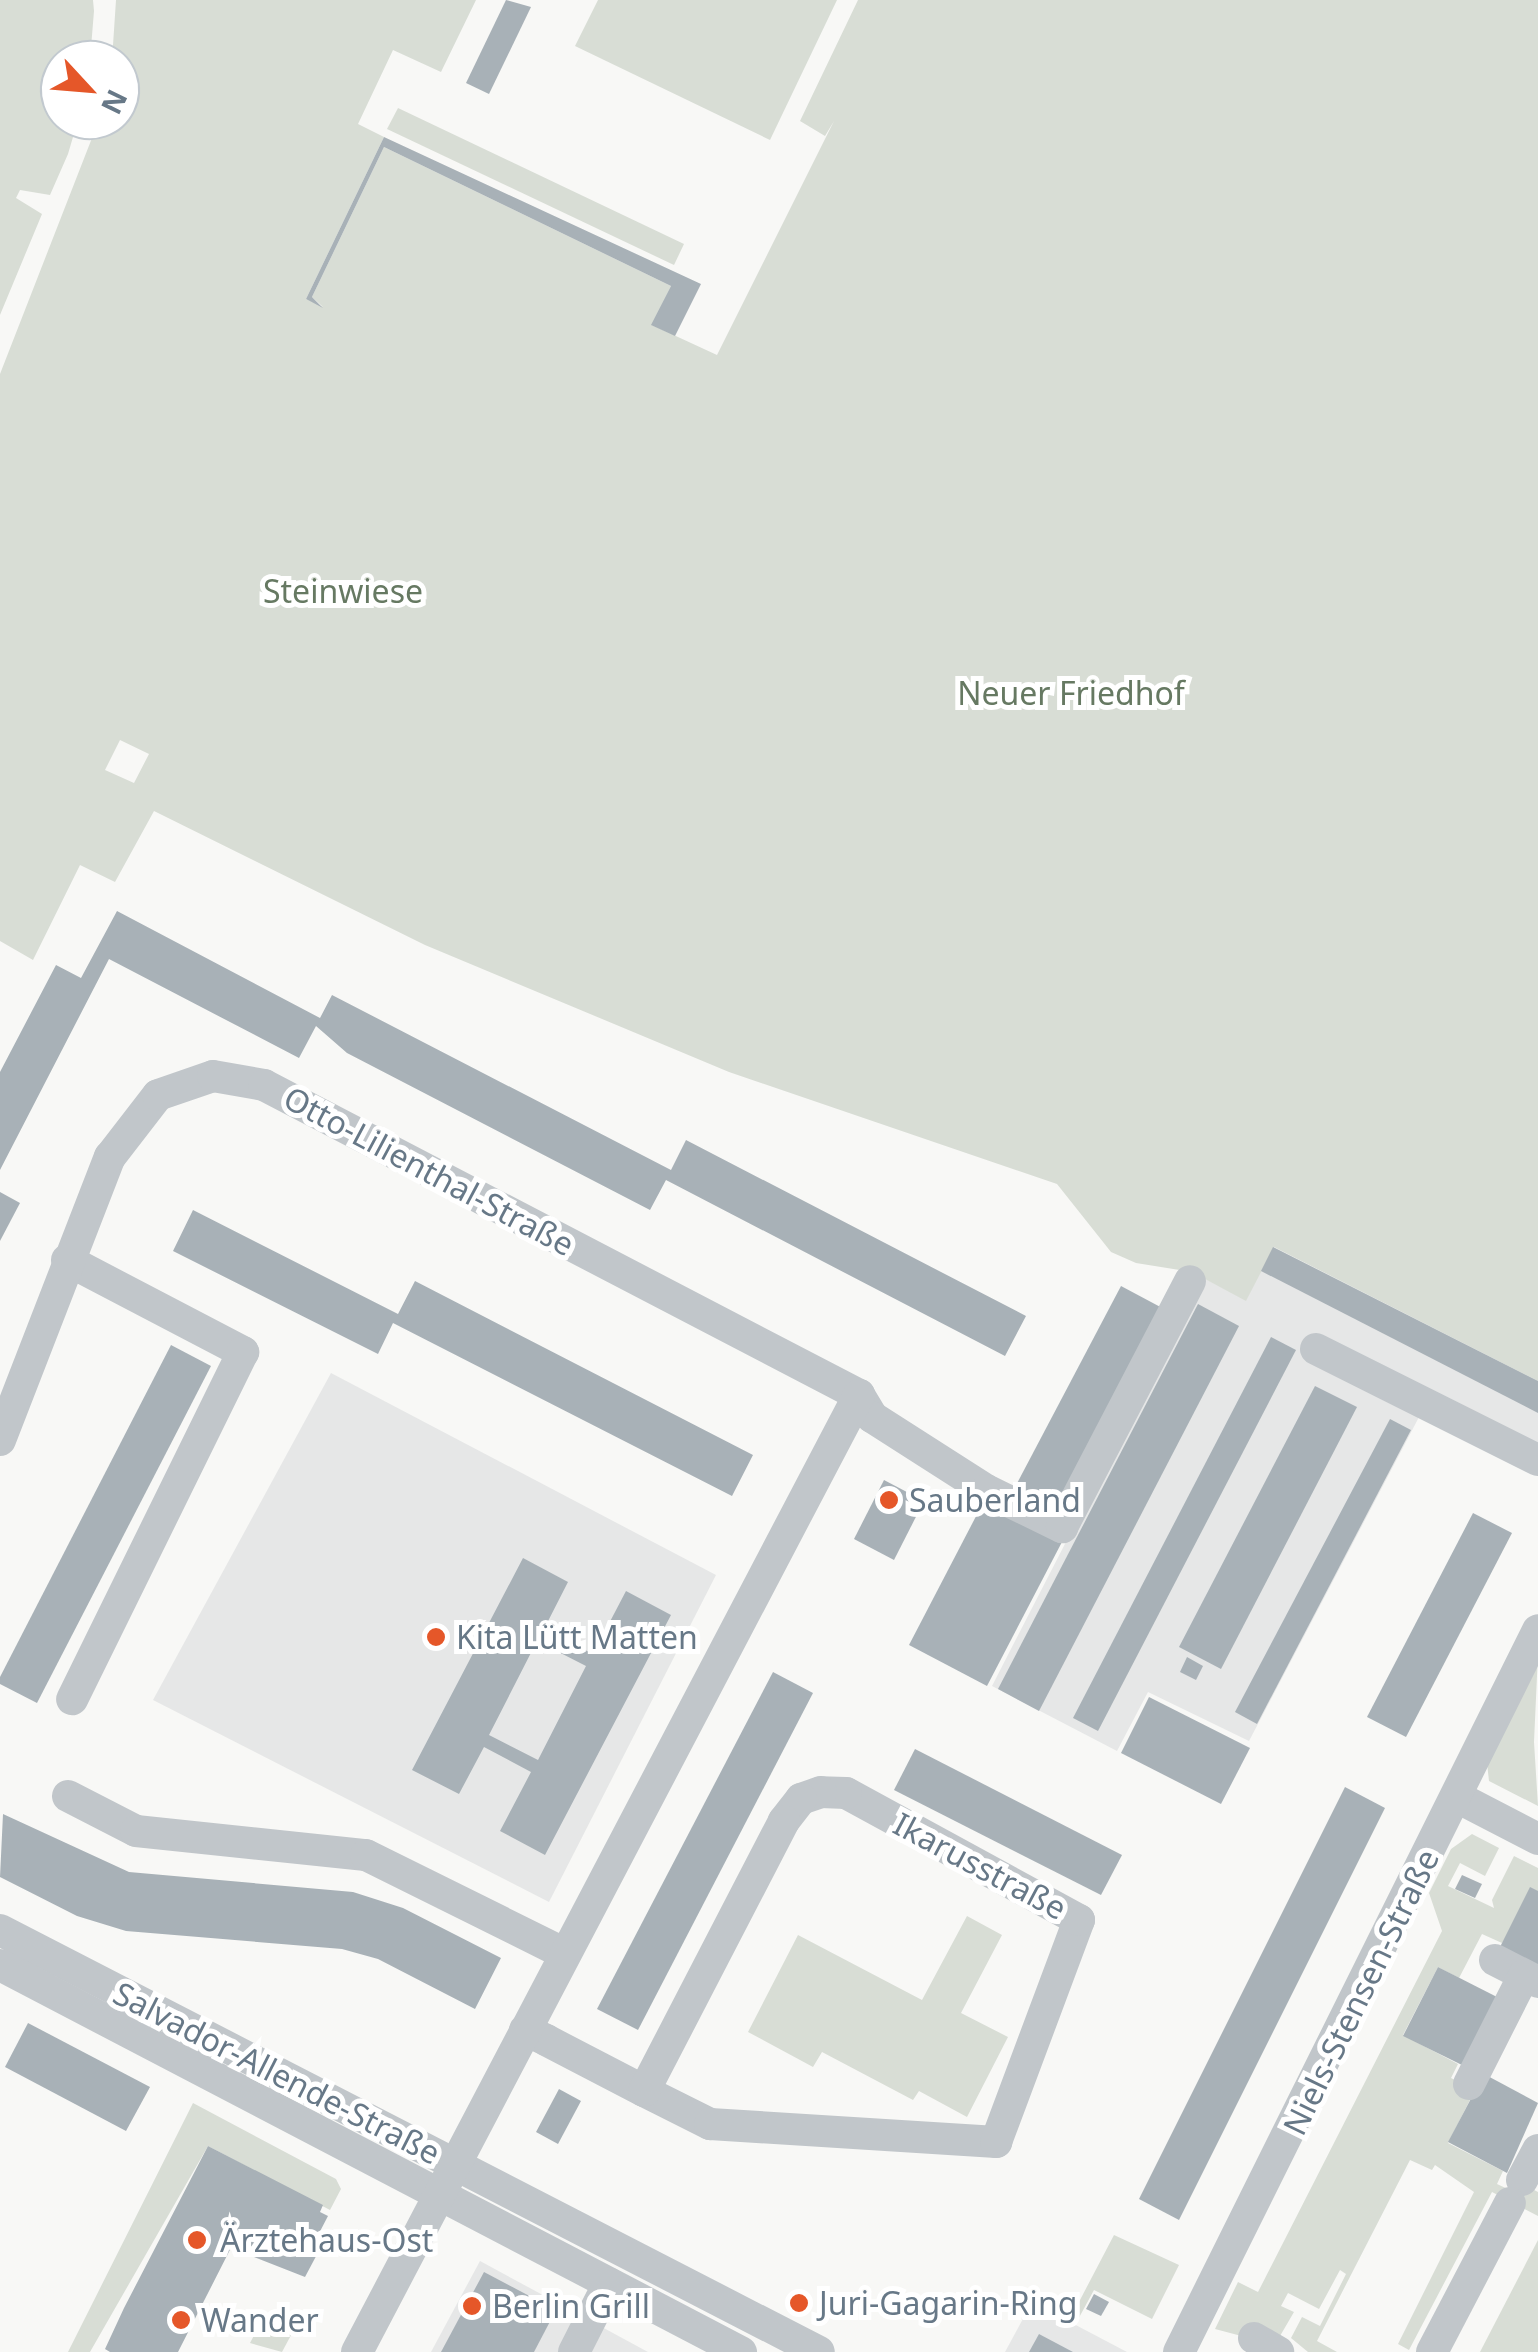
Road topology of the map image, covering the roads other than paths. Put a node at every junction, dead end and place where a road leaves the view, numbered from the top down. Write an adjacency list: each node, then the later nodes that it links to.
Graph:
1 (68, 1260): 4 (street, Otto-Lilienthal-Straße); 5 (street, Otto-Lilienthal-Straße); 8 (street)
2 (1190, 1281): 4 (street, Otto-Lilienthal-Straße)
3 (1316, 1349): 6 (street)
4 (859, 1395): 13 (street)
5 (0, 1440)
6 (1538, 1460)
7 (1538, 1630): 10 (street, Niels-Stensen-Straße)
8 (72, 1699)
9 (68, 1796): 13 (street)
10 (1457, 1797): 11 (street); 27 (street, Niels-Stensen-Straße)
11 (1538, 1839)
12 (0, 1930): 20 (street, Salvador-Allende-Straße)
13 (563, 1953): 16 (street)
14 (0, 1966): 21 (street, Salvador-Allende-Straße)
15 (1519, 1972): 17 (street)
16 (525, 2030): 18 (street, Ikarusstraße); 20 (street)
17 (1468, 2084)
18 (644, 2091): 18 (street, Ikarusstraße)
19 (1538, 2150): 28 (street)
20 (456, 2165): 21 (street, Salvador-Allende-Straße); 26 (street)
21 (440, 2195): 22 (street); 23 (street)
22 (609, 2284): 24 (street); 25 (street)
23 (357, 2352)
24 (574, 2352)
25 (741, 2352)
26 (820, 2352)
27 (1180, 2352)
28 (1432, 2352)

